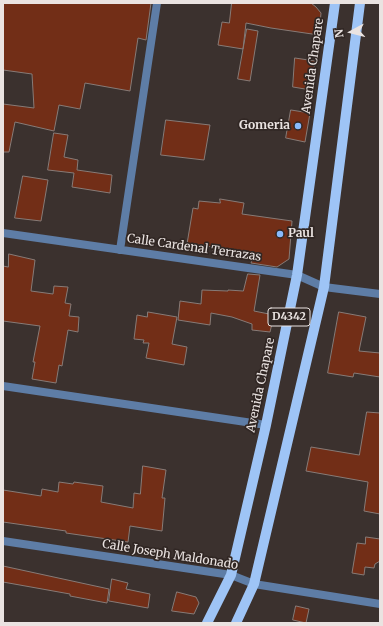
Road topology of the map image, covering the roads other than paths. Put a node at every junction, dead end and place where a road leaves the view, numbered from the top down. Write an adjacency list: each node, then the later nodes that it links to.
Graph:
1 (157, 3): 5 (street)
2 (335, 3): 6 (main road, Avenida Chapare / D4342)
3 (360, 3): 7 (main road, D4342)
4 (3, 233): 5 (street, Calle Cardenal Terrazas)
5 (120, 250): 6 (street, Calle Cardenal Terrazas)
6 (297, 275): 7 (street, Calle Cardenal Terrazas); 10 (main road, Avenida Chapare / D4342)
7 (324, 287): 8 (street, Calle Cardenal Terrazas); 13 (main road, D4342)
8 (380, 294)
9 (3, 386): 10 (street)
10 (266, 425): 12 (main road, Avenida Chapare / D4342)
11 (3, 541): 12 (street, Calle Joseph Maldonado)
12 (231, 575): 13 (street, Calle Joseph Maldonado); 15 (main road, Avenida Chapare / D4342)
13 (254, 584): 14 (street, Calle Joseph Maldonado); 16 (main road, D4342)
14 (380, 604)
15 (207, 623)
16 (236, 623)

